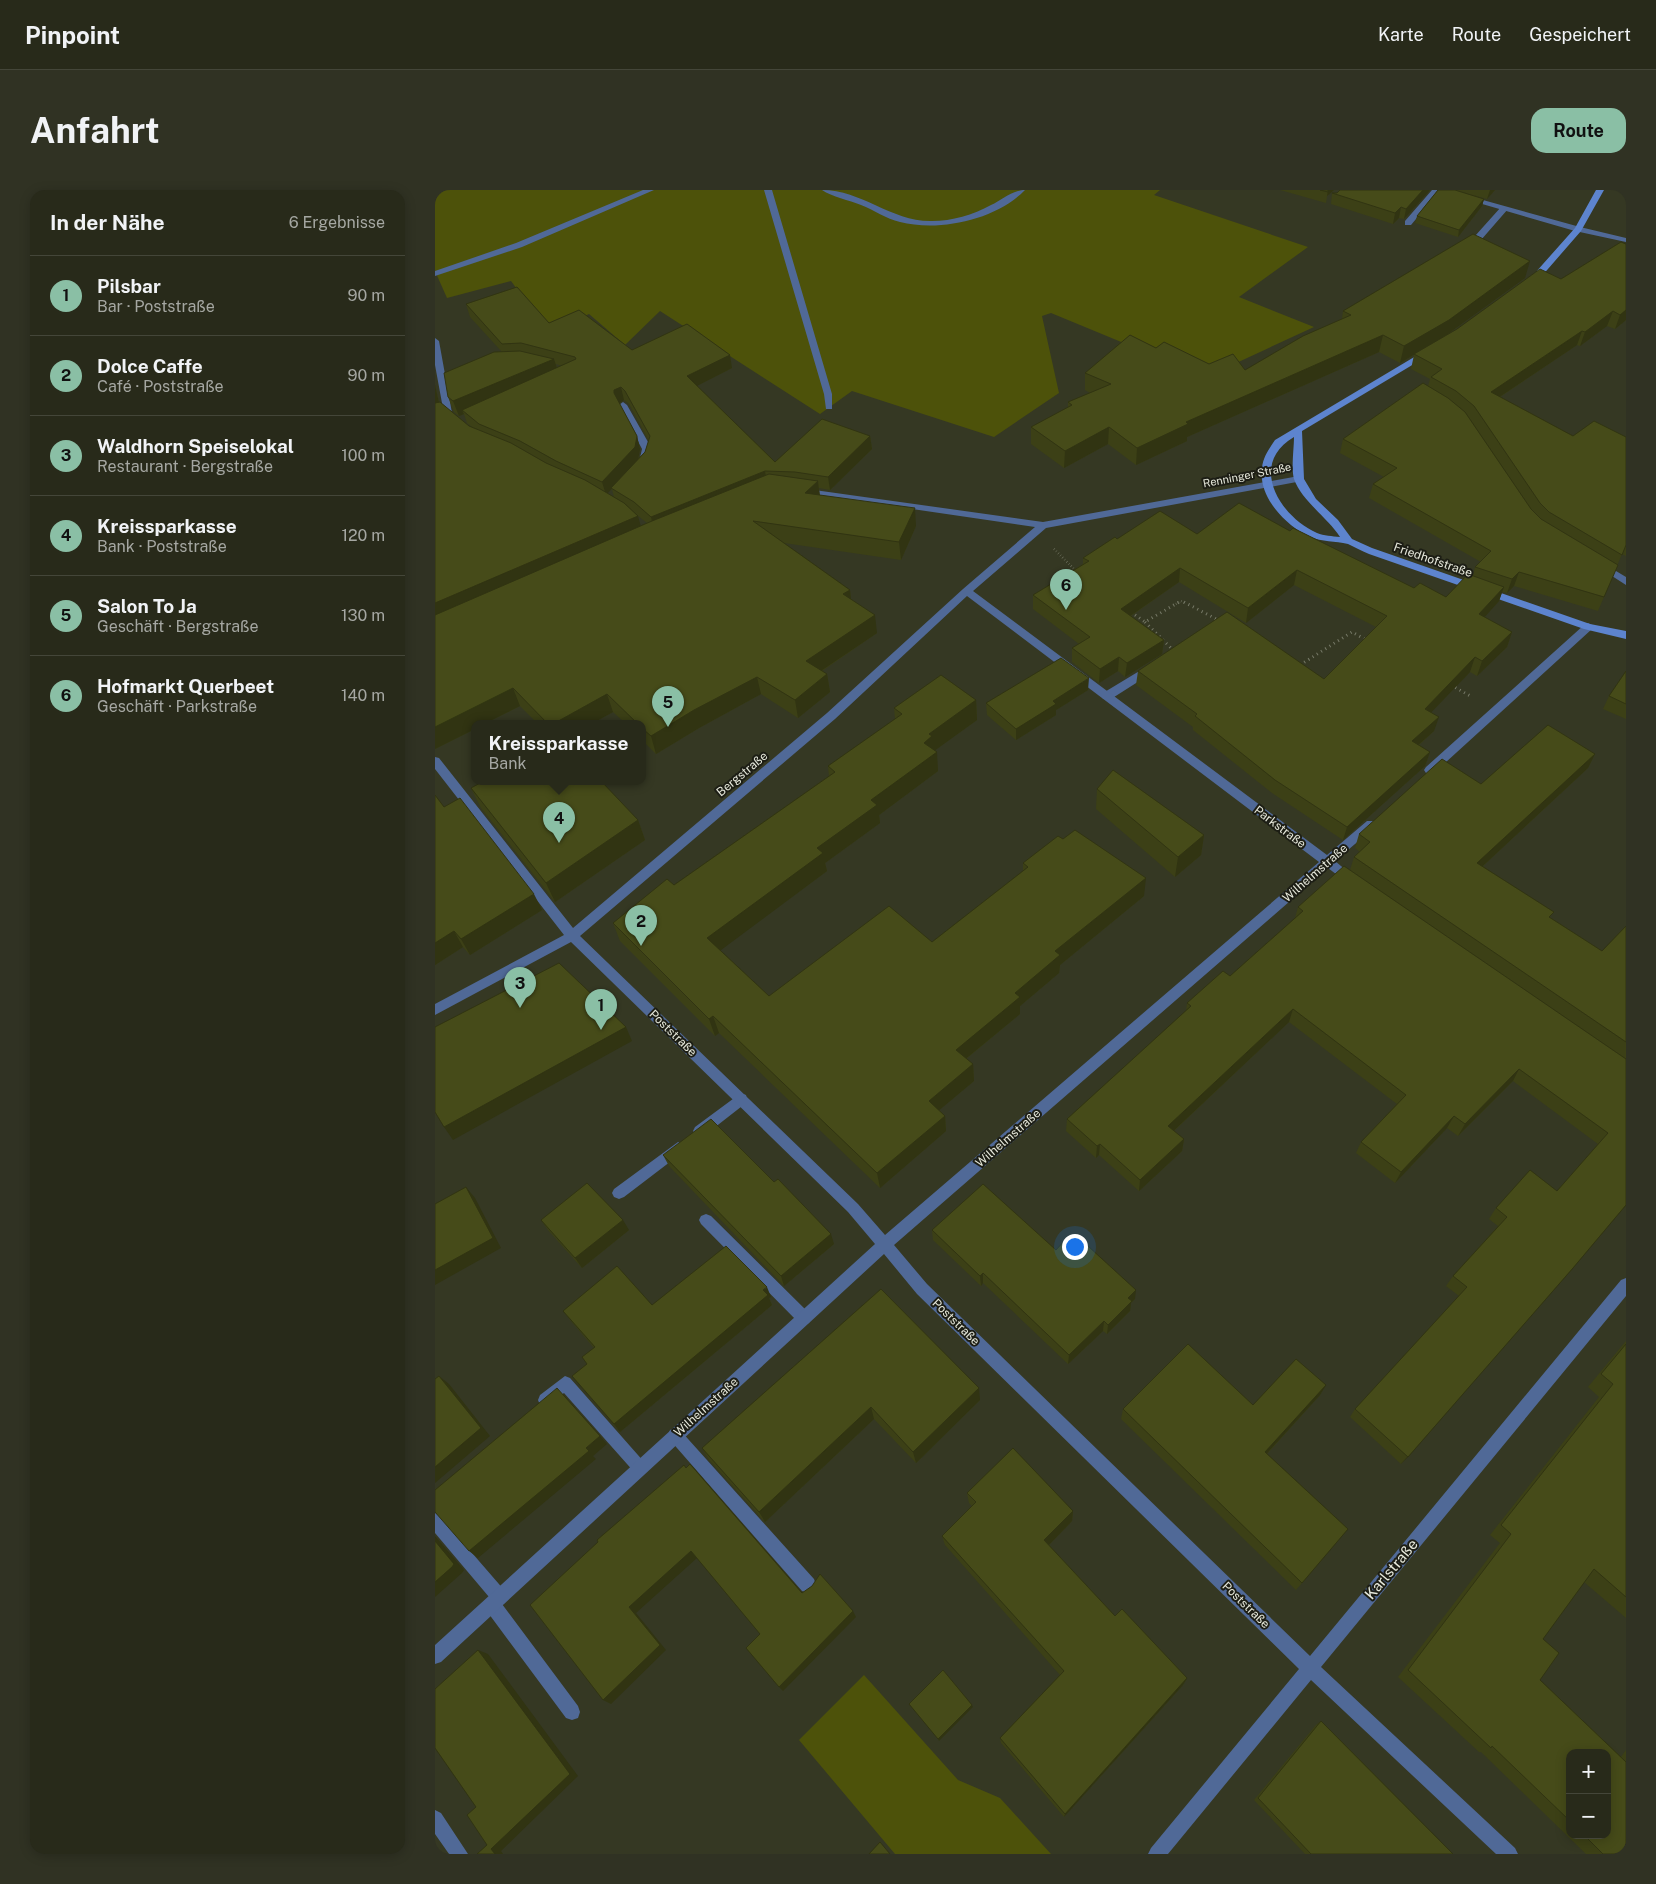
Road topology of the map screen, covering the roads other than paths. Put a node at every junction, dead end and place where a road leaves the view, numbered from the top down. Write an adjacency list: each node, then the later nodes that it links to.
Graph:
1 (651, 190): 12 (street)
2 (768, 190): 19 (street)
3 (826, 190): 4 (street)
4 (1021, 190)
5 (1437, 190): 7 (street); 8 (street)
6 (1600, 190): 9 (street)
7 (1504, 209): 9 (street); 10 (street)
8 (1408, 223)
9 (1578, 230): 11 (street); 13 (street)
10 (1477, 238)
11 (1626, 240)
12 (435, 274)
13 (1523, 286)
14 (435, 341): 17 (street)
15 (1433, 349): 21 (street)
16 (451, 373): 17 (street)
17 (441, 376): 20 (street)
18 (623, 405): 22 (street)
19 (829, 406)
20 (464, 423)
21 (1298, 432): 23 (street, Renninger Straße); 24 (street, Friedhofstraße)
22 (638, 469)
23 (1299, 479): 24 (street, Renninger Straße); 27 (street)
24 (1267, 484): 26 (street, Renninger Straße); 27 (street, Friedhofstraße)
25 (793, 489): 26 (street, Renninger Straße)
26 (1040, 528): 30 (street, Bergstraße)
27 (1347, 541): 31 (street, Friedhofstraße)
28 (1590, 559): 29 (street)
29 (1626, 582)
30 (967, 591): 34 (street, Parkstraße); 40 (street, Bergstraße)
31 (1588, 627): 32 (street, Friedhofstraße); 36 (street)
32 (1626, 635)
33 (1176, 652): 34 (street)
34 (1107, 696): 38 (street, Parkstraße)
35 (435, 761): 40 (street, Poststraße)
36 (1423, 776)
37 (1379, 816): 38 (street, Wilhelmstraße)
38 (1328, 863): 39 (street, Parkstraße); 45 (street, Wilhelmstraße)
39 (1360, 885)
40 (572, 936): 41 (street, Bergstraße); 42 (street, Poststraße)
41 (435, 1010)
42 (741, 1099): 43 (street); 45 (street, Poststraße)
43 (619, 1193)
44 (705, 1220): 47 (street)
45 (884, 1245): 47 (street, Wilhelmstraße); 55 (street, Poststraße)
46 (1626, 1284): 55 (street, Karlstraße)
47 (804, 1318): 49 (street, Wilhelmstraße)
48 (536, 1408): 50 (street)
49 (675, 1435): 50 (street, Wilhelmstraße); 52 (street)
50 (640, 1468): 53 (street, Wilhelmstraße)
51 (435, 1521): 53 (street)
52 (809, 1585)
53 (495, 1601): 54 (street, Wilhelmstraße); 56 (street)
54 (435, 1656)
55 (1309, 1667): 59 (street, Karlstraße); 60 (street, Poststraße)
56 (572, 1712)
57 (435, 1819): 58 (street)
58 (459, 1854)
59 (1157, 1854)
60 (1509, 1854)

